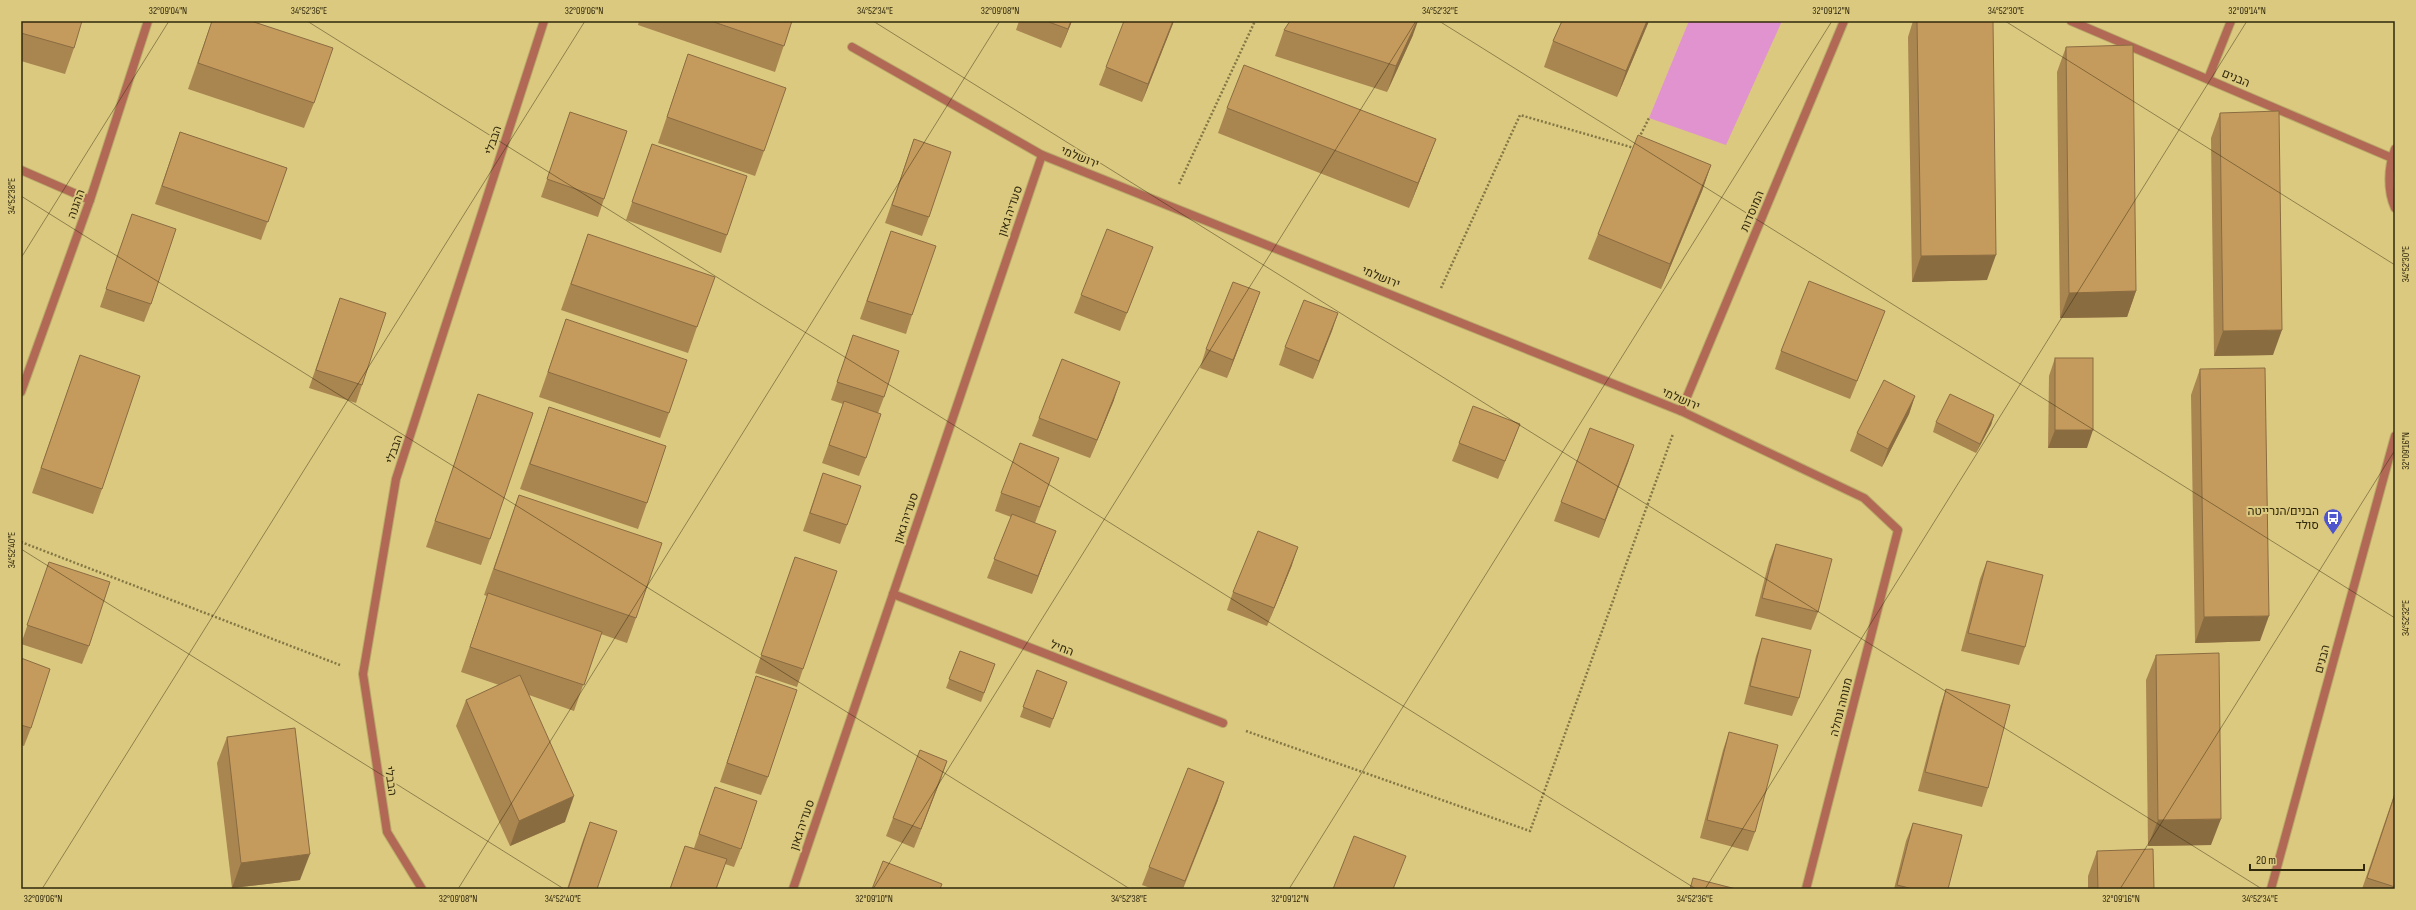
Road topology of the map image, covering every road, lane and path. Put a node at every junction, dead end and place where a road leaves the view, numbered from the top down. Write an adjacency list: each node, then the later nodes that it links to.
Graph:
1 (148, 21): 14 (street, ההגנה)
2 (544, 21): 24 (street, הבבלי)
3 (1255, 21): 15 (path)
4 (1844, 21): 19 (street, המוסדות)
5 (2071, 21): 8 (street, הבנים)
6 (2230, 21): 8 (street)
7 (852, 47): 11 (street, ירושלמי)
8 (2208, 79): 12 (street, הבנים)
9 (1649, 118): 17 (path)
10 (2395, 150): 12 (street)
11 (1042, 155): 15 (street, ירושלמי); 23 (street, סעדיה גאון)
12 (2392, 158): 16 (street)
13 (21, 170): 14 (street)
14 (90, 200): 18 (street, ההגנה)
15 (1169, 206): 17 (street, ירושלמי)
16 (2395, 208)
17 (1431, 310): 19 (street, ירושלמי)
18 (21, 392)
19 (1681, 411): 21 (street, ירושלמי); 25 (path)
20 (2395, 436): 29 (street, הבנים)
21 (1898, 530): 28 (street, מנוחה ונחלה)
22 (21, 542): 24 (path)
23 (893, 594): 25 (street, החיל); 27 (street, סעדיה גאון)
24 (363, 674): 26 (street, הבבלי)
25 (1223, 723)
26 (422, 889)
27 (793, 889)
28 (1806, 889)
29 (2271, 889)

